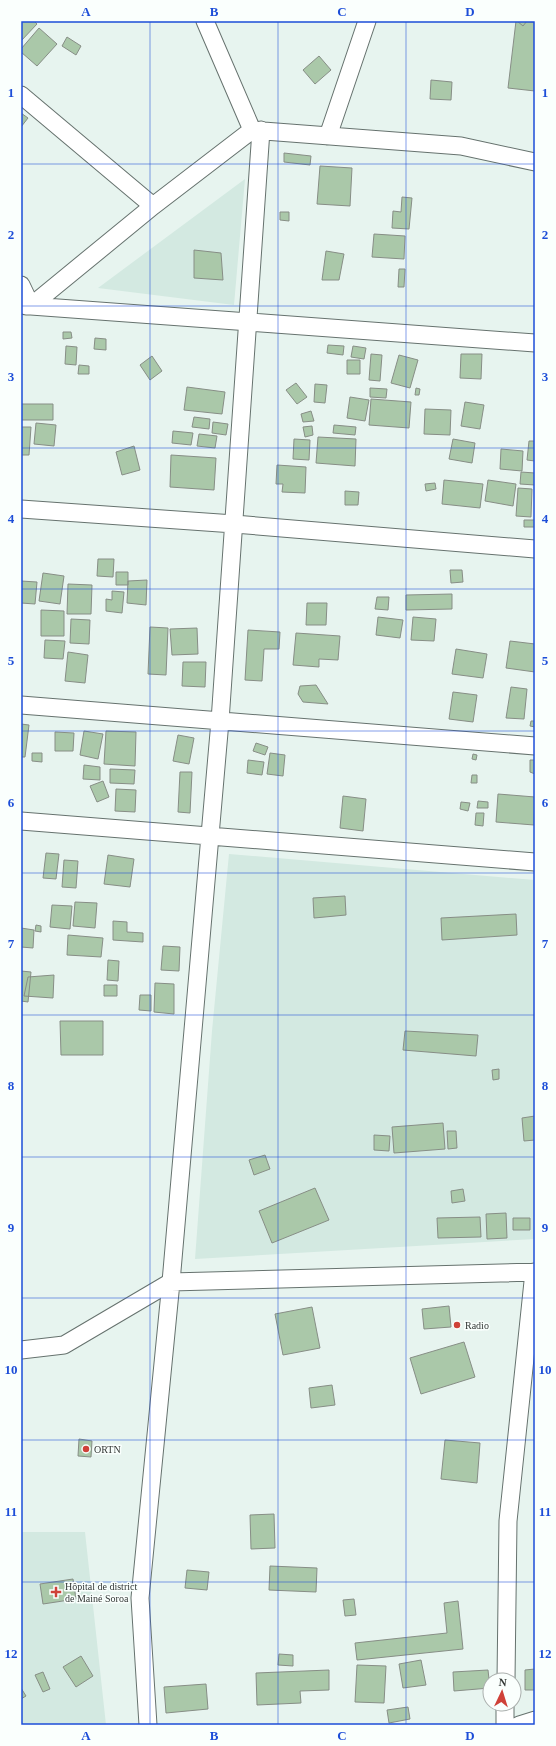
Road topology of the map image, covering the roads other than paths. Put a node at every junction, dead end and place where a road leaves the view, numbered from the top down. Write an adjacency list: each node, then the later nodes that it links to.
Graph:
1 (204, 21): 4 (street)
2 (366, 21): 5 (street)
3 (21, 95): 7 (street)
4 (257, 130): 5 (street); 7 (street); 10 (street)
5 (328, 136): 6 (street)
6 (535, 162)
7 (153, 206): 9 (street)
8 (21, 285): 9 (street)
9 (26, 306): 10 (street)
10 (247, 323): 11 (street); 13 (street)
11 (535, 343)
12 (21, 509): 13 (street)
13 (234, 524): 14 (street); 16 (street)
14 (535, 549)
15 (21, 705): 16 (street)
16 (220, 721): 17 (street); 19 (street)
17 (535, 746)
18 (21, 821): 19 (street)
19 (210, 836): 20 (street); 22 (street)
20 (535, 862)
21 (535, 1272): 22 (street); 24 (street)
22 (171, 1282): 23 (street); 27 (street)
23 (21, 1350)
24 (506, 1672)
25 (505, 1712): 28 (street)
26 (535, 1720): 29 (street)
27 (148, 1725)
28 (505, 1725)
29 (519, 1725)

